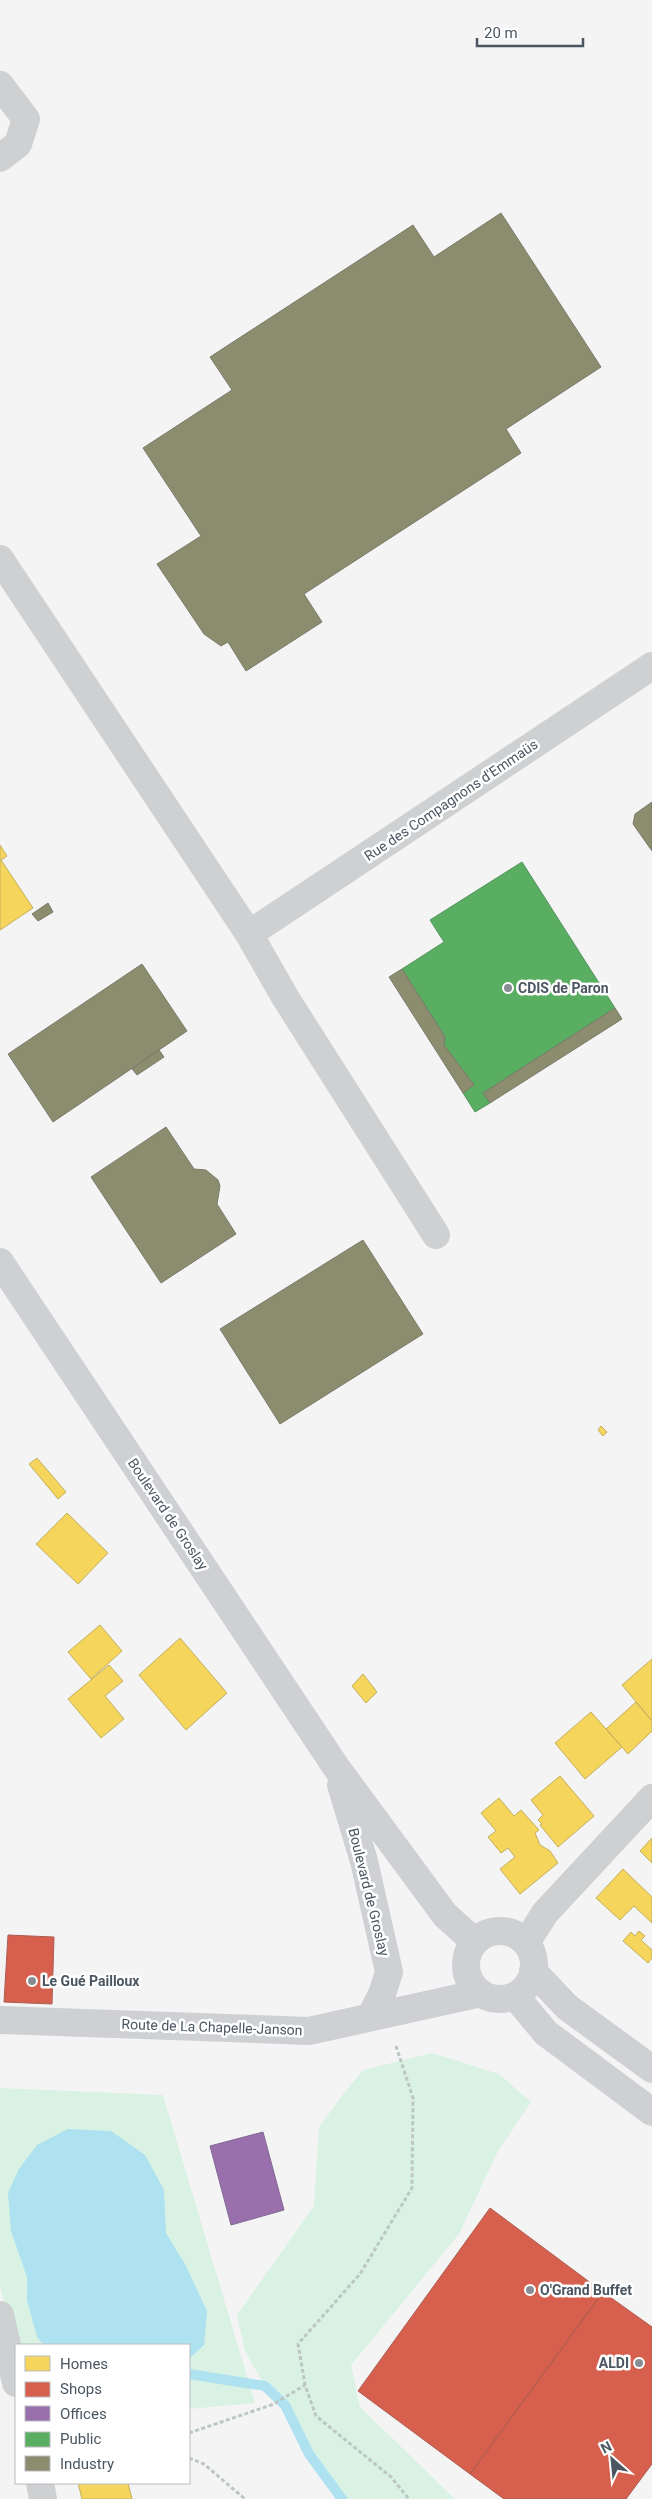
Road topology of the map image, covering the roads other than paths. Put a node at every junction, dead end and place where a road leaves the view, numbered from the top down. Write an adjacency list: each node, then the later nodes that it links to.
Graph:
1 (0, 85): 2 (street)
2 (0, 158)
3 (0, 559): 5 (street)
4 (652, 666): 5 (street, Rue des Compagnons d'Emmaüs)
5 (249, 934): 6 (street)
6 (436, 1235)
7 (0, 1262): 8 (main road, Boulevard de Groslay)
8 (336, 1767): 10 (main road, Boulevard de Groslay); 15 (main road, Boulevard de Groslay)
9 (652, 1798): 11 (street)
10 (475, 1942): 11 (main road); 13 (main road)
11 (526, 1943): 12 (main road)
12 (533, 1971): 14 (main road); 17 (main road)
13 (481, 1993): 14 (main road); 15 (main road, Route de La Chapelle-Janson)
14 (515, 1996): 18 (main road)
15 (370, 2016): 16 (main road, Route de La Chapelle-Janson)
16 (0, 2020)
17 (652, 2069)
18 (652, 2112)
19 (0, 2315): 20 (street)
20 (15, 2379)
21 (40, 2484): 22 (street)
22 (44, 2499)

